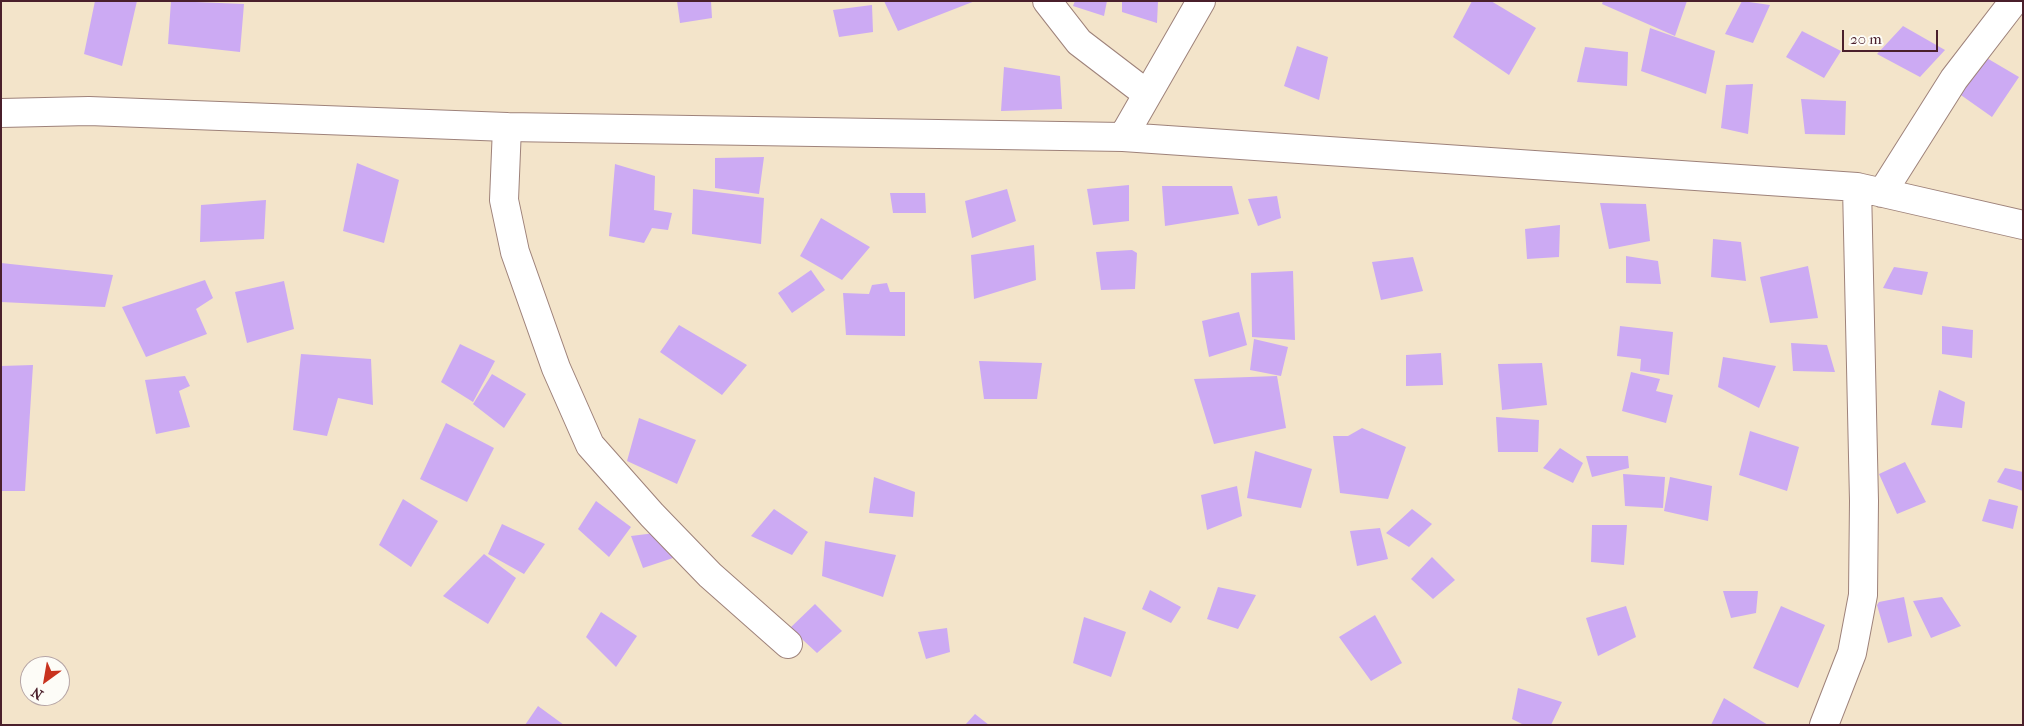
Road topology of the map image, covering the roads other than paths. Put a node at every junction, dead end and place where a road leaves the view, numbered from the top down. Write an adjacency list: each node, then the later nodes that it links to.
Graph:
1 (1047, 1): 4 (street)
2 (1201, 1): 4 (street)
3 (2014, 1): 8 (street)
4 (1148, 94): 7 (street)
5 (1, 113): 6 (street)
6 (507, 127): 7 (street); 10 (street)
7 (1123, 137): 8 (street)
8 (1870, 190): 9 (street); 11 (street)
9 (2023, 225)
10 (788, 644)
11 (1824, 725)

